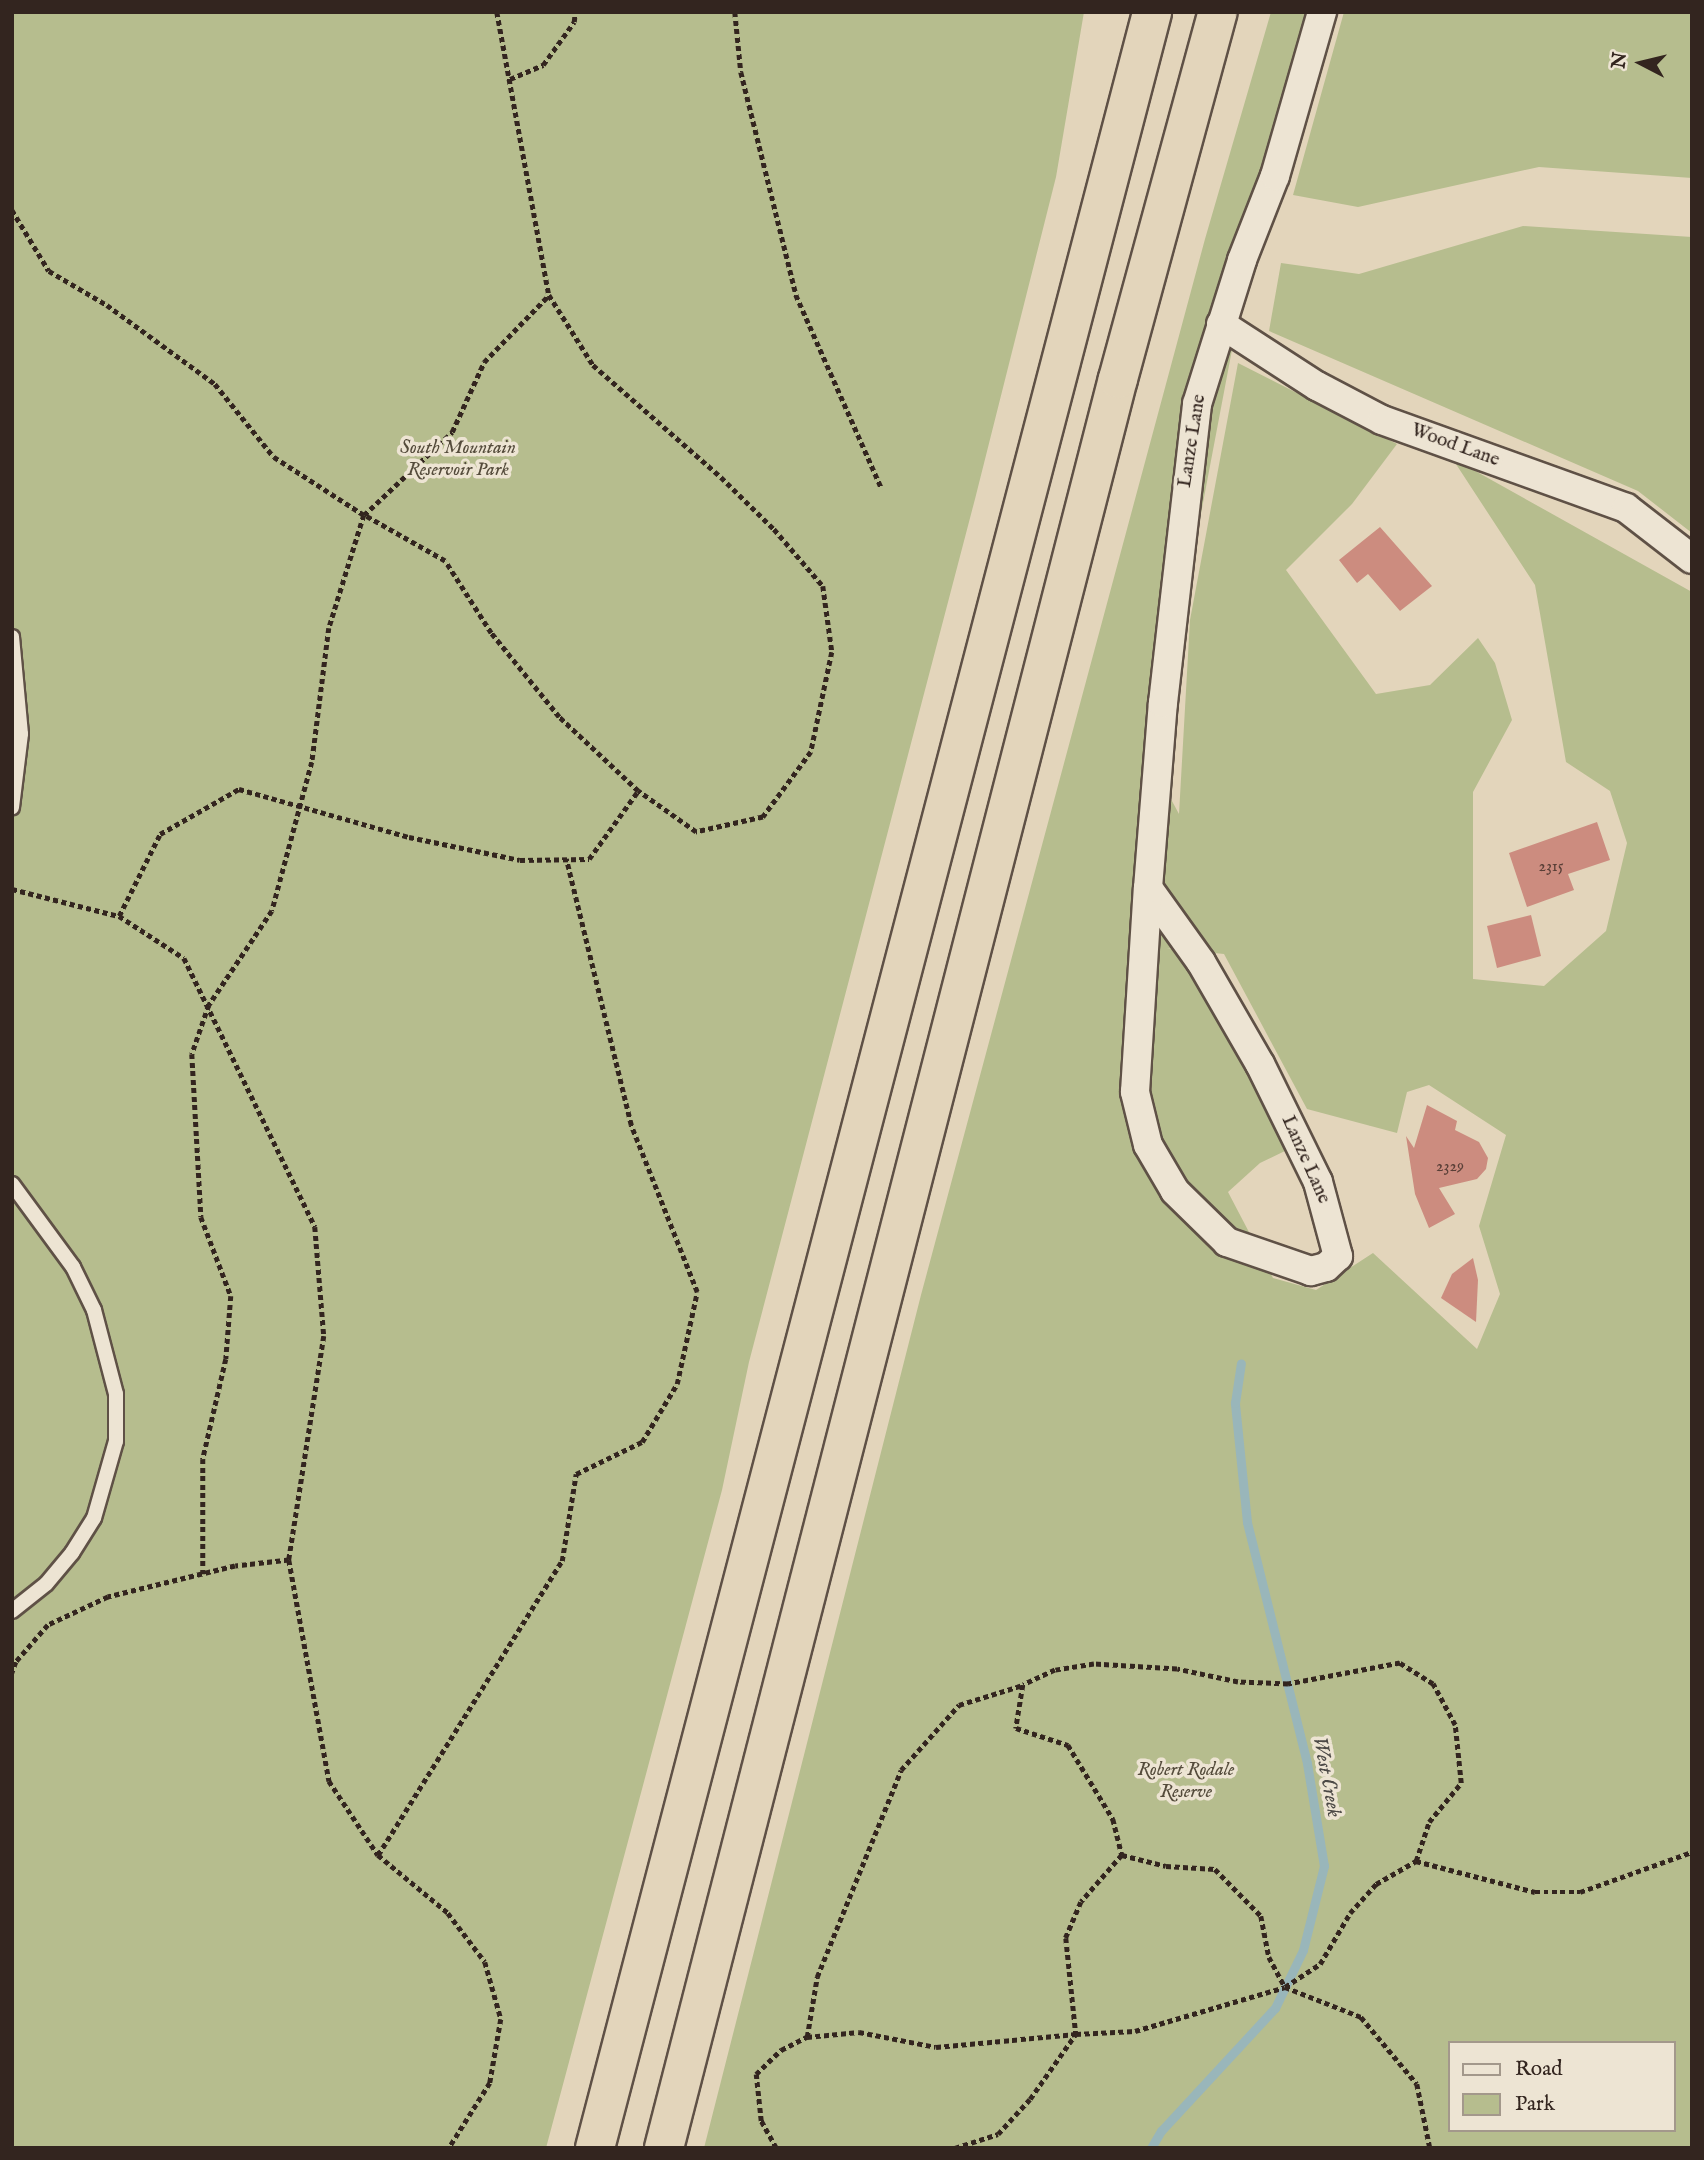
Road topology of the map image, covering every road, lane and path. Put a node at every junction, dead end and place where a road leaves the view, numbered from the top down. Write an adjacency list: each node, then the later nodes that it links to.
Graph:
1 (498, 12): 7 (path)
2 (575, 12): 7 (path)
3 (735, 12): 11 (path)
4 (1152, 12): 37 (highway)
5 (1218, 12): 38 (highway)
6 (1322, 12): 10 (street, Lanze Lane)
7 (510, 79): 9 (path)
8 (12, 210): 12 (path)
9 (550, 295): 12 (path); 15 (path)
10 (1221, 324): 13 (street, Wood Lane); 19 (street, Lanze Lane)
11 (882, 489)
12 (364, 515): 15 (path); 16 (path)
13 (1692, 559)
14 (12, 637): 17 (lane)
15 (638, 791): 18 (path)
16 (300, 804): 18 (path); 21 (path); 22 (path)
17 (12, 807)
18 (566, 859): 30 (path)
19 (1148, 888): 19 (street, Lanze Lane)
20 (12, 889): 21 (path)
21 (119, 916): 22 (path)
22 (209, 1005): 24 (path); 25 (path)
23 (12, 1184): 26 (lane)
24 (289, 1560): 25 (path); 30 (path)
25 (203, 1574): 27 (path)
26 (12, 1611)
27 (12, 1674)
28 (1023, 1685): 31 (path); 32 (path); 35 (path)
29 (1692, 1852): 32 (path)
30 (378, 1855): 36 (path)
31 (1122, 1855): 33 (path); 34 (path)
32 (1416, 1861): 33 (path)
33 (1285, 1987): 34 (path); 41 (path)
34 (1076, 2034): 35 (path); 40 (path)
35 (807, 2037): 39 (path)
36 (449, 2148)
37 (595, 2148)
38 (664, 2148)
39 (776, 2148)
40 (955, 2148)
41 (1430, 2148)

